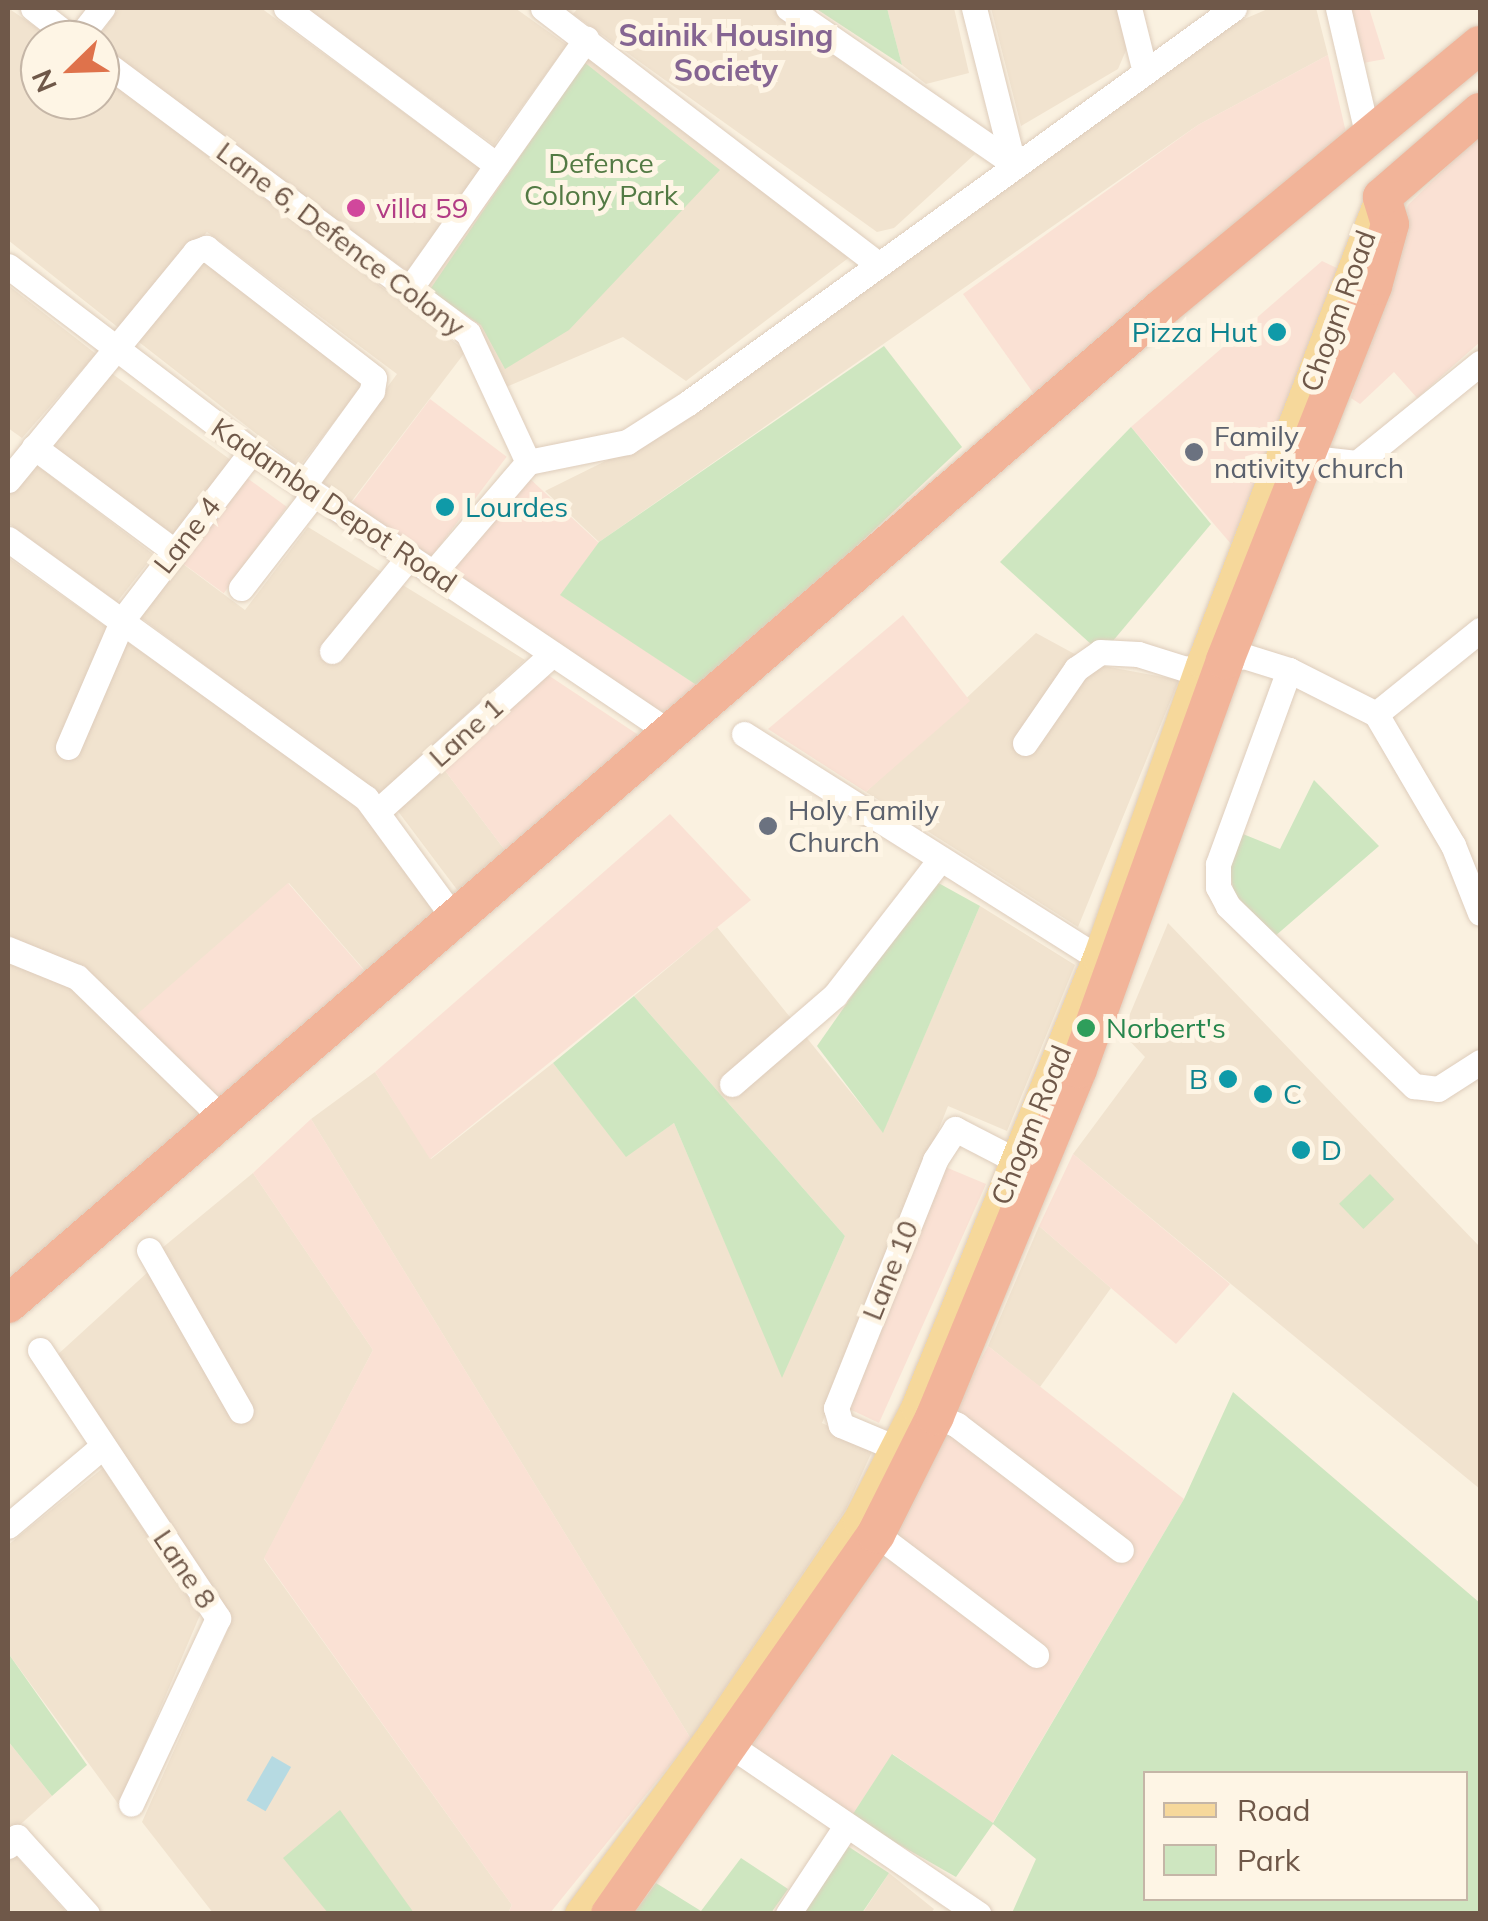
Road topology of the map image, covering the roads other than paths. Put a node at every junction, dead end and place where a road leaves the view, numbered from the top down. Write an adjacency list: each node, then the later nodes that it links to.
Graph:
1 (286, 8): 15 (street)
2 (788, 8): 14 (street)
3 (974, 8): 14 (street)
4 (1129, 8): 10 (street)
5 (1234, 8): 10 (street)
6 (1338, 8): 13 (street)
7 (552, 10): 8 (street)
8 (586, 39): 15 (street); 16 (street)
9 (1480, 45): 13 (highway)
10 (1144, 68): 14 (street)
11 (120, 74): 18 (street, Lane 6, Defence Colony)
12 (1480, 112): 23 (highway, Chogm Road)
13 (1369, 140): 39 (highway)
14 (1013, 163): 16 (street)
15 (496, 164): 18 (street)
16 (875, 262): 24 (street)
17 (8, 266): 19 (street, Kadamba Depot Road)
18 (411, 287): 24 (street, Lane 6, Defence Colony)
19 (114, 351): 21 (street); 22 (street, Kadamba Depot Road); 26 (street)
20 (1480, 363): 23 (street)
21 (34, 447): 25 (street); 28 (street)
22 (252, 451): 26 (street, Kadamba Depot Road); 28 (street, Lane 4)
23 (1297, 456): 36 (highway, Chogm Road)
24 (528, 462): 30 (street)
25 (8, 480)
26 (309, 490): 29 (street, Kadamba Depot Road); 31 (street)
27 (8, 539): 32 (street)
28 (174, 552): 32 (street, Lane 4)
29 (409, 557): 30 (street, Kadamba Depot Road); 34 (street)
30 (433, 573): 35 (street, Kadamba Depot Road)
31 (240, 588)
32 (123, 619): 42 (street, Lane 4); 43 (street)
33 (1480, 630): 38 (street)
34 (332, 650)
35 (552, 654): 39 (street, Kadamba Depot Road); 43 (street, Lane 1)
36 (1214, 662): 37 (street); 41 (street); 48 (main road, Chogm Road); 57 (highway, Chogm Road)
37 (1289, 670): 38 (street); 49 (street)
38 (1376, 714): 45 (street)
39 (669, 732): 46 (highway)
40 (744, 734): 44 (street)
41 (1024, 743)
42 (68, 747)
43 (378, 810): 46 (street)
44 (938, 862): 48 (street); 50 (street)
45 (1480, 913)
46 (453, 917): 51 (highway)
47 (8, 950): 51 (street)
48 (1099, 958): 52 (main road, Chogm Road)
49 (1480, 1062)
50 (732, 1084)
51 (222, 1118): 54 (highway)
52 (1017, 1161): 57 (main road, Chogm Road); 59 (street, Lane 10)
53 (149, 1250): 56 (street)
54 (8, 1304)
55 (40, 1350): 58 (street, Lane 8)
56 (241, 1410)
57 (926, 1412): 59 (main road, Chogm Road); 61 (highway, Chogm Road); 62 (street)
58 (103, 1446): 60 (street); 65 (street, Lane 8)
59 (896, 1448): 61 (main road, Chogm Road)
60 (8, 1526)
61 (867, 1527): 63 (street); 64 (highway, Chogm Road)
62 (1122, 1550)
63 (1036, 1655)
64 (723, 1740): 66 (street); 70 (main road, Chogm Road); 71 (highway, Chogm Road)
65 (131, 1804)
66 (846, 1826): 68 (street); 72 (street)
67 (8, 1846): 69 (street)
68 (947, 1905): 73 (street)
69 (87, 1914)
70 (581, 1914)
71 (610, 1914)
72 (788, 1914)
73 (978, 1914)

